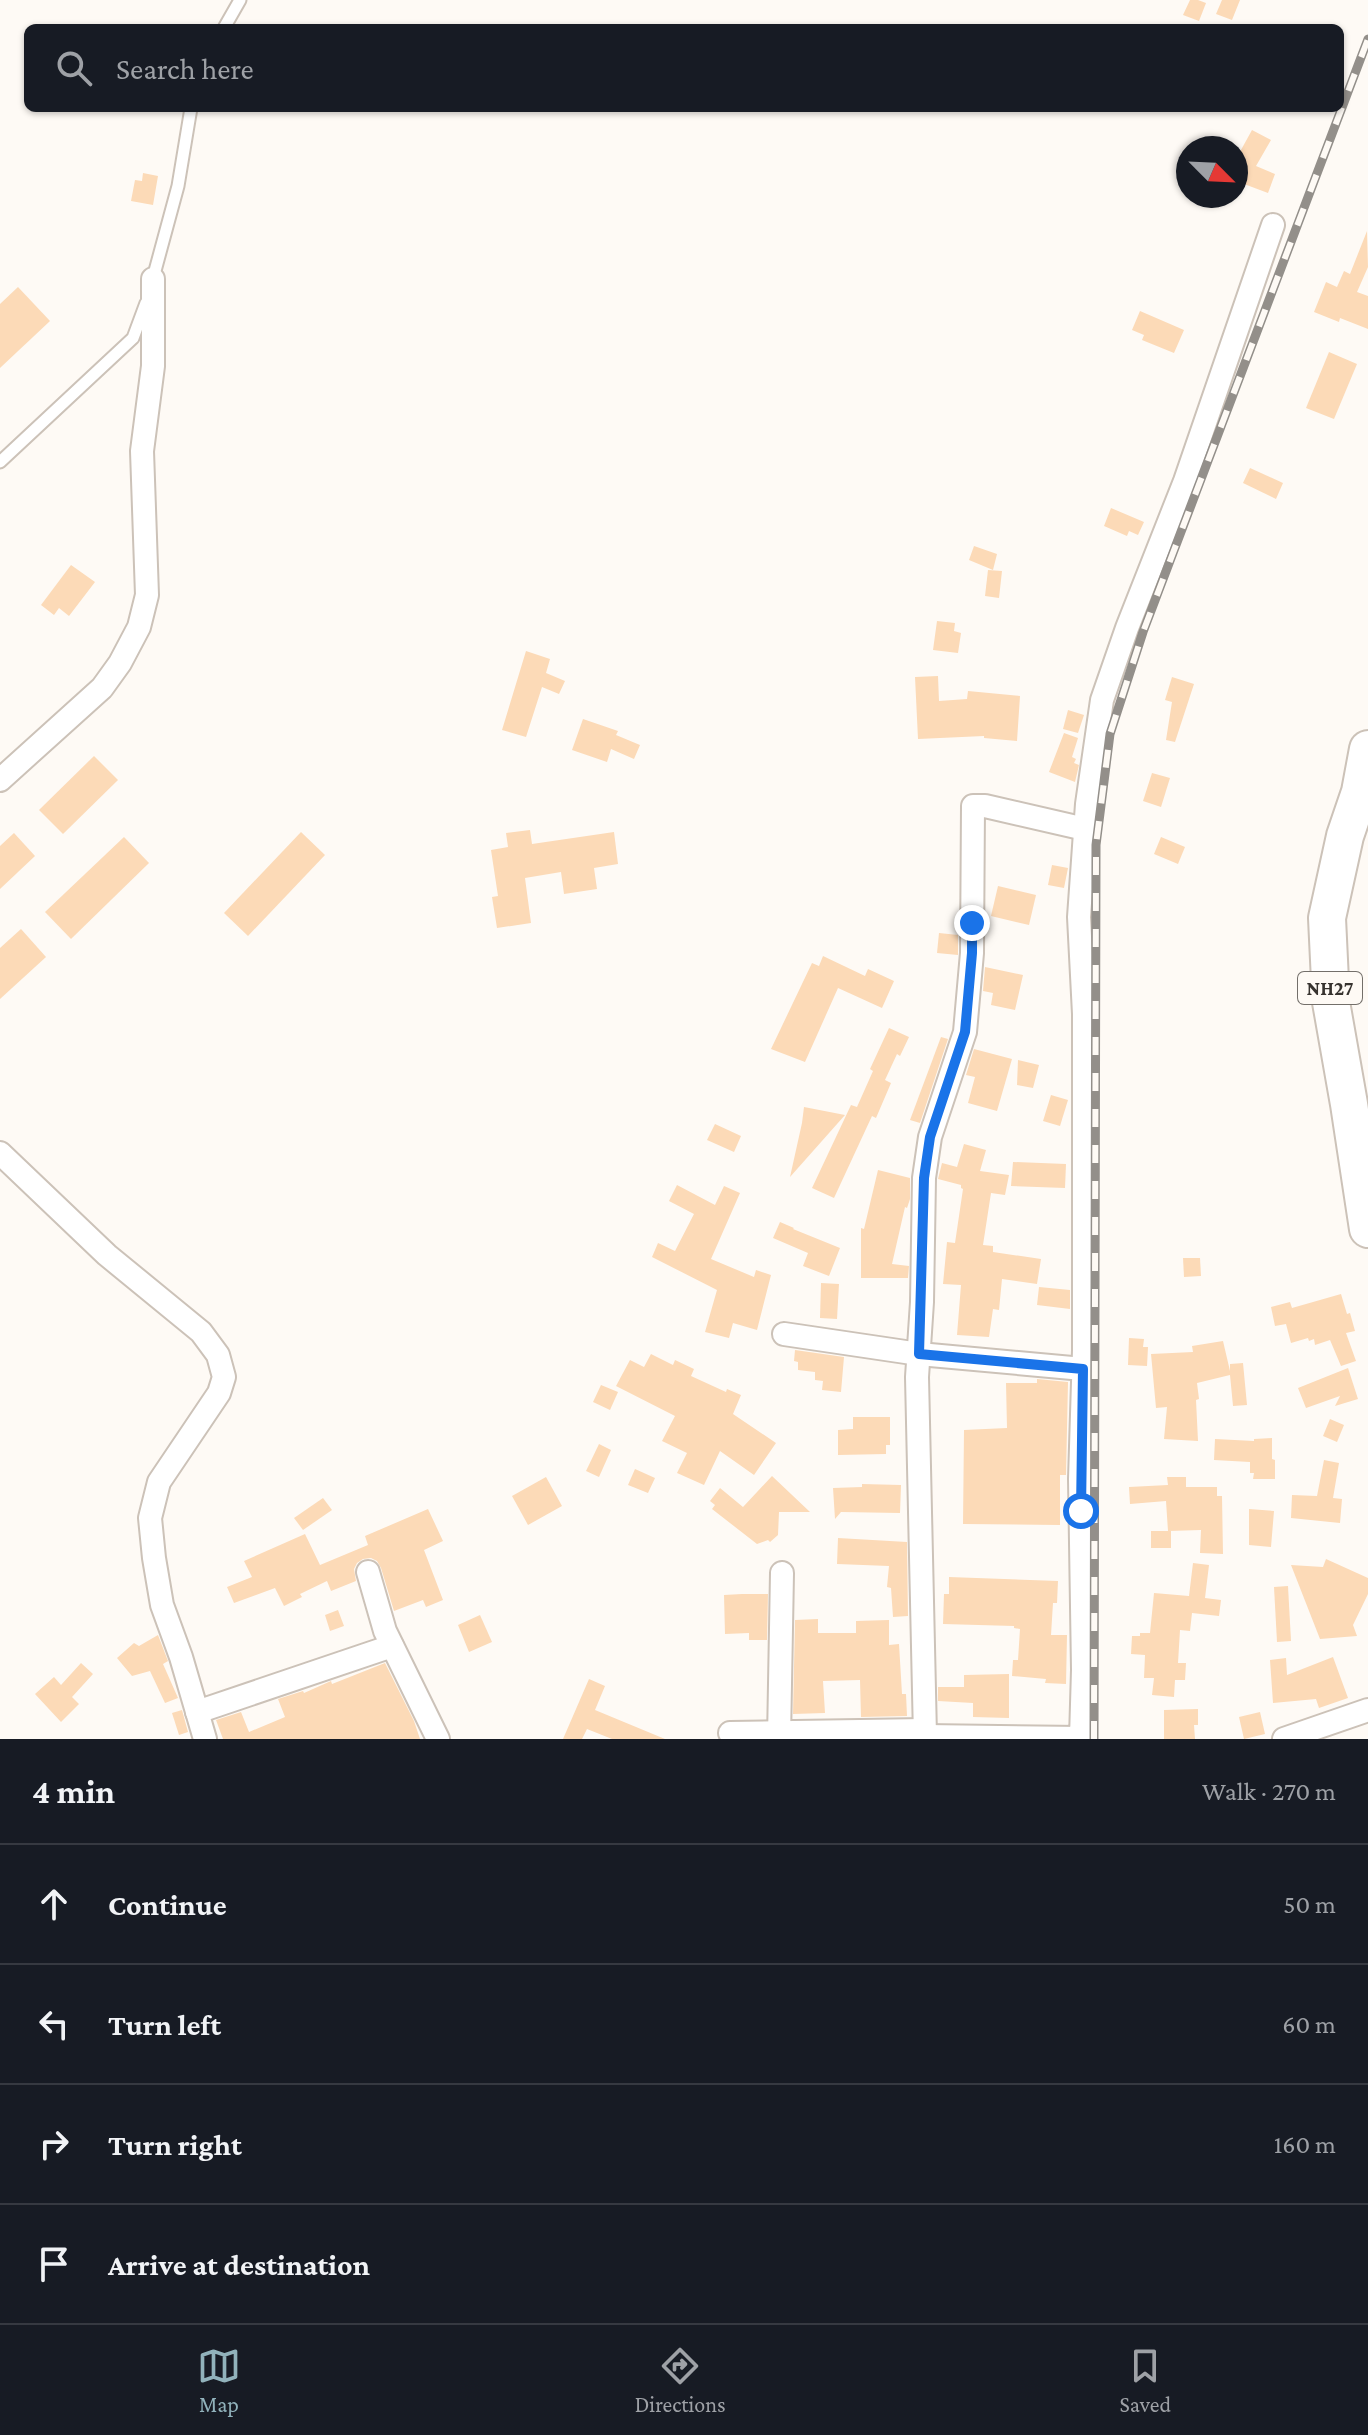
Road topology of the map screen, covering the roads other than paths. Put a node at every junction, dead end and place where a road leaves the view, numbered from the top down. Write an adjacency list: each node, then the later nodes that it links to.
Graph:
1 (240, 0): 2 (lane)
2 (226, 24)
3 (190, 112): 5 (lane)
4 (1273, 225): 9 (street)
5 (153, 279): 6 (lane); 8 (street)
6 (0, 462)
7 (1368, 749): 11 (highway, NH27)
8 (0, 780)
9 (1085, 829): 13 (street); 14 (street)
10 (0, 1153): 19 (street)
11 (1368, 1229)
12 (784, 1334): 13 (street)
13 (919, 1354): 14 (street); 21 (street)
14 (1083, 1369): 21 (street)
15 (368, 1572): 17 (street)
16 (782, 1573): 22 (street)
17 (392, 1646): 19 (street); 24 (street)
18 (1368, 1710): 25 (street)
19 (197, 1712): 23 (street)
20 (730, 1733): 22 (street)
21 (925, 1735): 22 (street)
22 (779, 1736)
23 (205, 1739)
24 (438, 1739)
25 (1284, 1739)

